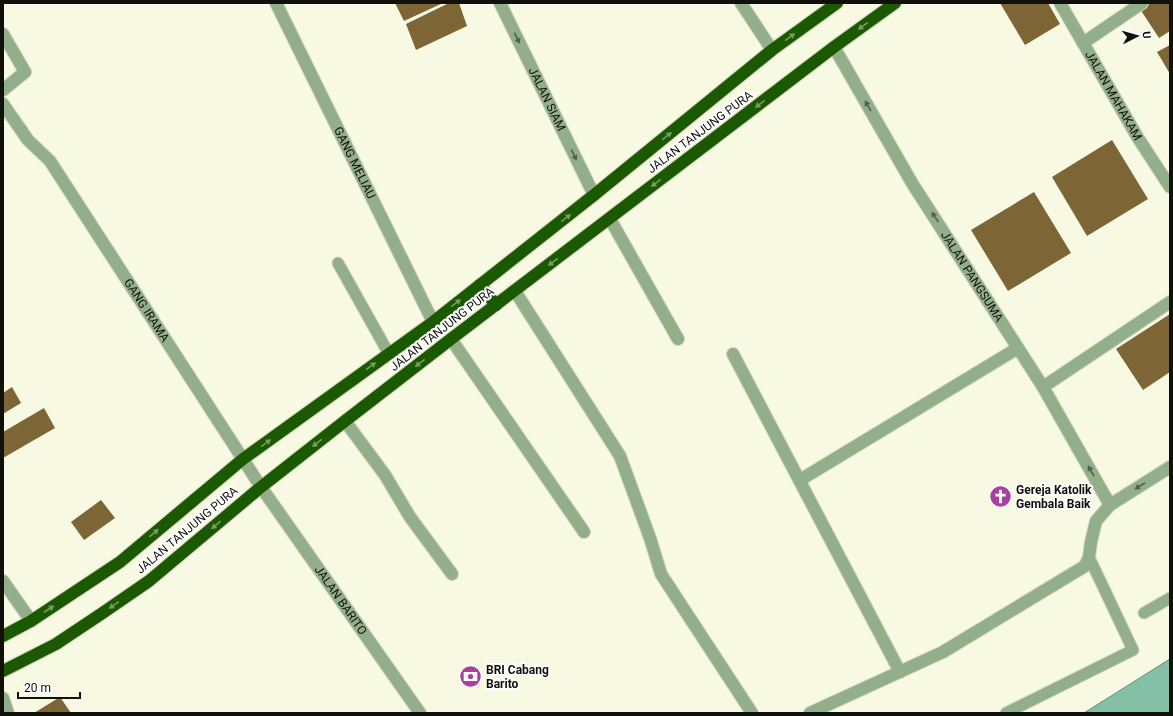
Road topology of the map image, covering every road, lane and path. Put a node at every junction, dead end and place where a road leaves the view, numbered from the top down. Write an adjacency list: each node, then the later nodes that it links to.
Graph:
1 (276, 3): 22 (street, GANG MELIAU)
2 (500, 3): 15 (street, JALAN SIAM, one-way to 15)
3 (741, 3): 11 (street)
4 (837, 3): 11 (highway, JALAN TANJUNG PURA, one-way to 4)
5 (895, 3): 10 (highway, JALAN TANJUNG PURA, one-way to 10)
6 (1060, 3): 9 (street, JALAN MAHAKAM)
7 (1142, 3): 9 (street)
8 (3, 34): 12 (street)
9 (1084, 43): 14 (street, JALAN MAHAKAM)
10 (834, 47): 16 (highway, JALAN TANJUNG PURA, one-way to 16); 25 (street, JALAN PANGSUMA, one-way to 10)
11 (772, 50): 15 (highway, JALAN TANJUNG PURA, one-way to 11)
12 (3, 90)
13 (3, 104): 30 (street, GANG IRAMA)
14 (1170, 187)
15 (594, 195): 18 (highway, JALAN TANJUNG PURA, one-way to 15)
16 (610, 219): 19 (highway, JALAN TANJUNG PURA, one-way to 19); 24 (street)
17 (338, 263): 26 (lane)
18 (480, 285): 21 (highway); 22 (highway, JALAN TANJUNG PURA, one-way to 18)
19 (515, 291): 21 (highway, JALAN TANJUNG PURA); 48 (street)
20 (1170, 302): 28 (street)
21 (496, 305): 23 (highway, JALAN TANJUNG PURA)
22 (433, 322): 26 (highway, JALAN TANJUNG PURA)
23 (451, 339): 29 (highway, JALAN TANJUNG PURA, one-way to 29); 35 (street)
24 (678, 339)
25 (1018, 348): 28 (street, JALAN PANGSUMA); 32 (street)
26 (389, 354): 30 (highway, JALAN TANJUNG PURA, one-way to 26)
27 (733, 354): 32 (street)
28 (1043, 387): 34 (street, JALAN PANGSUMA, one-way to 28)
29 (345, 421): 33 (highway, JALAN TANJUNG PURA, one-way to 33); 37 (street)
30 (243, 459): 33 (street, GANG IRAMA); 41 (highway, JALAN TANJUNG PURA, one-way to 30)
31 (1170, 467): 34 (street, one-way to 34)
32 (800, 480): 44 (street)
33 (261, 487): 43 (highway, JALAN TANJUNG PURA, one-way to 43); 47 (street, JALAN BARITO)
34 (1110, 505): 36 (street)
35 (584, 532)
36 (1090, 557): 44 (street); 50 (lane)
37 (452, 574)
38 (3, 581): 41 (street)
39 (1170, 598): 40 (lane)
40 (1144, 613)
41 (31, 621): 42 (highway, JALAN TANJUNG PURA)
42 (3, 636)
43 (3, 671)
44 (900, 672): 49 (street)
45 (3, 698): 46 (street)
46 (8, 713)
47 (420, 713)
48 (752, 713)
49 (810, 713)
50 (1006, 713)

